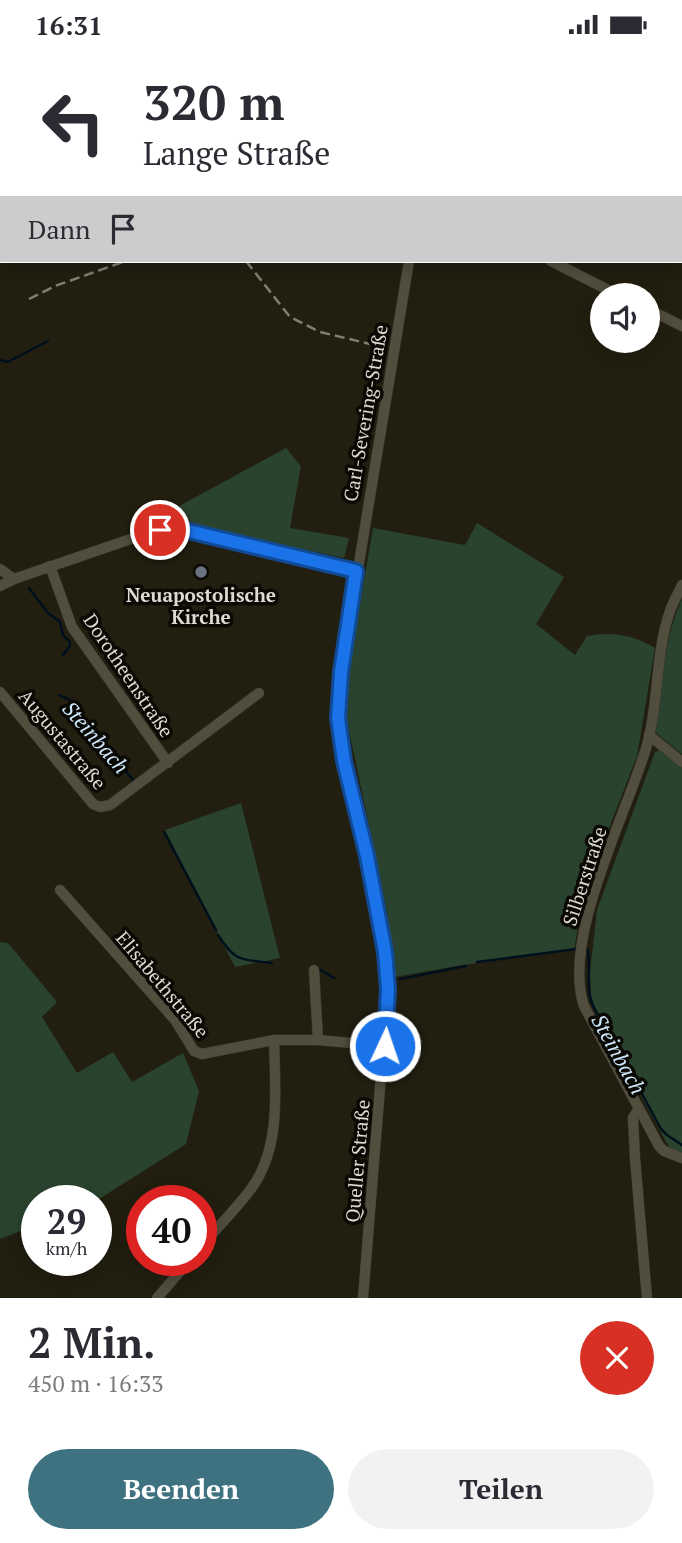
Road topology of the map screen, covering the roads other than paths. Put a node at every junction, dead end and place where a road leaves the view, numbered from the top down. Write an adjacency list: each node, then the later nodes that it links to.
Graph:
1 (409, 263): 8 (street, Carl-Severing-Straße)
2 (555, 263): 3 (street)
3 (594, 283)
4 (660, 315): 5 (street)
5 (682, 326)
6 (50, 566): 8 (street); 9 (street); 16 (street, Dorotheenstraße)
7 (0, 569): 9 (street)
8 (356, 571): 21 (street, Queller Straße)
9 (14, 579): 11 (street)
10 (682, 585): 14 (street, Silberstraße)
11 (0, 586)
12 (0, 692): 16 (street, Augustastraße)
13 (259, 693): 16 (street)
14 (649, 735): 15 (street); 22 (street, Silberstraße)
15 (682, 762)
16 (169, 763)
17 (60, 890): 20 (street, Elisabethstraße)
18 (314, 969): 19 (street)
19 (318, 1039): 20 (street, Elisabethstraße); 21 (street, Elisabethstraße)
20 (274, 1040): 24 (street)
21 (385, 1046): 27 (street, Queller Straße)
22 (638, 1110): 23 (street, Silberstraße); 28 (street)
23 (682, 1158)
24 (217, 1228)
25 (176, 1276): 26 (street)
26 (157, 1298)
27 (363, 1298)
28 (648, 1298)

